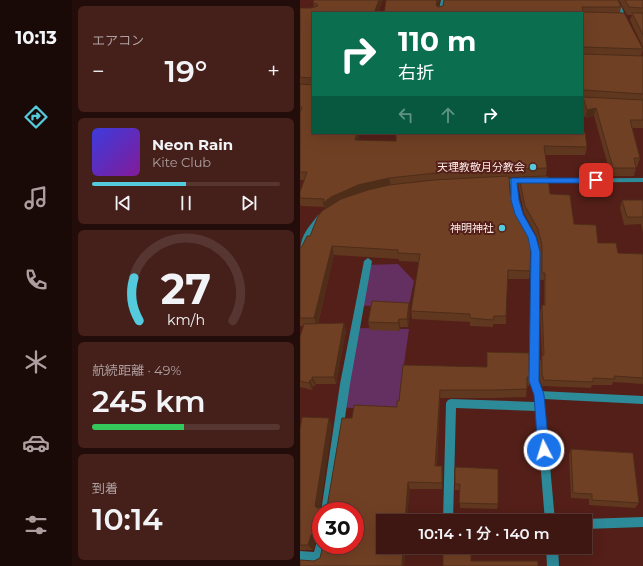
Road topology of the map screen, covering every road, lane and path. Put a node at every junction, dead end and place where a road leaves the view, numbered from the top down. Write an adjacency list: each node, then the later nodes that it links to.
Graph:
1 (443, 0): 3 (street)
2 (616, 0): 5 (street)
3 (440, 12)
4 (618, 18): 5 (street)
5 (625, 18): 6 (street); 7 (street)
6 (631, 18)
7 (631, 30)
8 (513, 180): 9 (street); 10 (street); 14 (street)
9 (643, 180)
10 (490, 181)
11 (326, 214): 12 (street)
12 (300, 254)
13 (368, 261): 17 (street)
14 (539, 395): 15 (street); 16 (street)
15 (643, 400)
16 (540, 407): 18 (street); 19 (street)
17 (327, 502)
18 (448, 514)
19 (549, 514)
20 (643, 522): 21 (street)
21 (592, 524)
22 (320, 554): 24 (street)
23 (552, 554): 25 (street)
24 (300, 557)
25 (553, 566)

